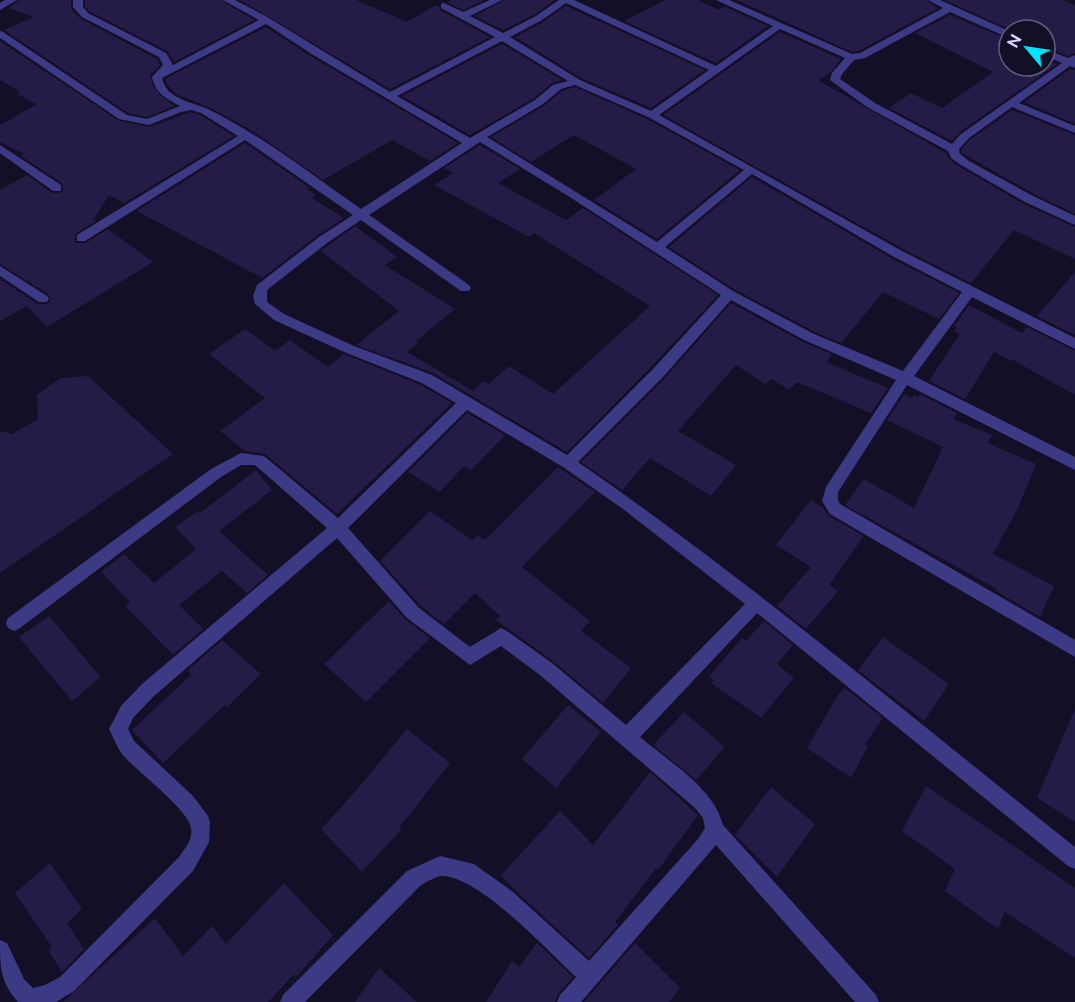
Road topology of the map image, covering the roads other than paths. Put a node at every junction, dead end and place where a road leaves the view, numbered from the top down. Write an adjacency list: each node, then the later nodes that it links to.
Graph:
1 (12, 0): 9 (street)
2 (78, 0): 21 (street)
3 (228, 0): 12 (street)
4 (497, 0): 11 (street)
5 (566, 0): 16 (street); 20 (street)
6 (721, 0): 13 (street)
7 (933, 0): 10 (street)
8 (444, 6): 11 (street)
9 (0, 7)
10 (950, 8): 14 (street); 18 (street)
11 (463, 16): 16 (street)
12 (266, 20): 21 (street); 23 (street)
13 (779, 26): 18 (street); 20 (street)
14 (997, 30)
15 (0, 34): 25 (street)
16 (502, 37): 22 (street); 23 (street)
17 (1057, 56): 19 (street)
18 (851, 57): 31 (street)
19 (1073, 62): 24 (street)
20 (715, 69): 26 (street)
21 (157, 78): 25 (street)
22 (576, 82): 26 (street); 29 (street)
23 (389, 96): 29 (street)
24 (1011, 103): 27 (street); 31 (street)
25 (192, 106): 28 (street)
26 (652, 115): 32 (street)
27 (1075, 130)
28 (245, 135): 34 (street); 36 (street)
29 (474, 140): 34 (street); 37 (street)
30 (0, 148): 33 (street)
31 (954, 149): 35 (street)
32 (751, 169): 37 (street); 40 (street)
33 (57, 188)
34 (360, 214): 39 (street); 45 (street)
35 (1075, 221)
36 (81, 238)
37 (657, 248): 41 (street)
38 (0, 270): 42 (street)
39 (465, 288)
40 (969, 291): 43 (street); 44 (street)
41 (729, 294): 44 (street); 46 (street)
42 (43, 299)
43 (1075, 344)
44 (905, 378): 47 (street); 51 (street)
45 (466, 402): 46 (street); 48 (street)
46 (568, 463): 49 (street)
47 (1075, 464)
48 (338, 528): 50 (street); 52 (street); 56 (street)
49 (756, 603): 52 (street); 54 (street)
50 (14, 623)
51 (1075, 648)
52 (626, 738): 53 (street)
53 (715, 830): 57 (street); 60 (street)
54 (1075, 859)
55 (0, 950): 56 (street)
56 (5, 975)
57 (590, 976): 58 (street); 59 (street)
58 (290, 1002)
59 (567, 1002)
60 (870, 1002)

